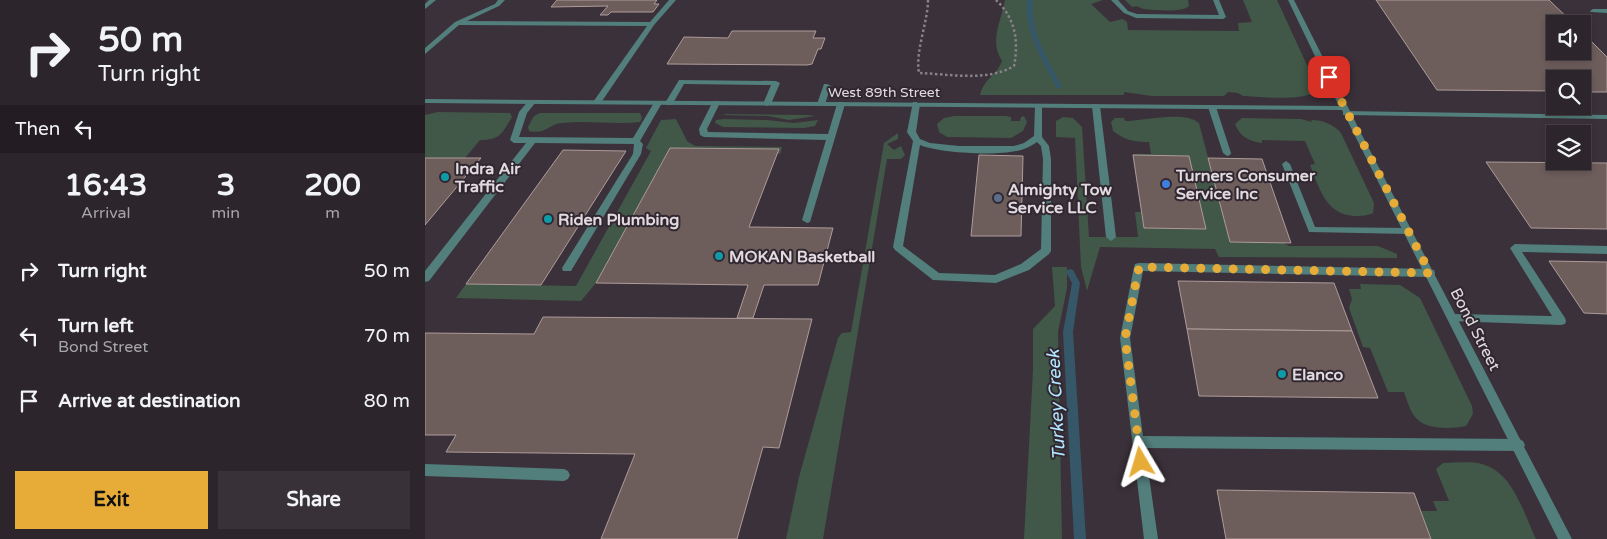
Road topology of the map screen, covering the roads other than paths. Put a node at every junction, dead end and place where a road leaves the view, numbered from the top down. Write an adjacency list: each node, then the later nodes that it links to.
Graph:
1 (433, 0): 7 (street)
2 (502, 0): 10 (street)
3 (673, 0): 11 (street)
4 (1114, 0): 5 (street)
5 (1216, 0)
6 (1291, 0): 27 (street, Bond Street)
7 (425, 7)
8 (1593, 11): 9 (street)
9 (1607, 11)
10 (457, 23): 11 (street); 12 (street)
11 (652, 24): 16 (street)
12 (425, 52)
13 (827, 86): 21 (street)
14 (425, 101): 15 (street, West 89th Street)
15 (532, 102): 16 (street, West 89th Street); 31 (street)
16 (597, 102): 17 (street, West 89th Street)
17 (658, 103): 18 (street, West 89th Street); 32 (street)
18 (669, 103): 19 (street, West 89th Street); 20 (street)
19 (716, 103): 20 (street, West 89th Street); 29 (street)
20 (767, 104): 21 (street, West 89th Street)
21 (821, 104): 22 (street, West 89th Street)
22 (841, 104): 23 (street, West 89th Street); 29 (street)
23 (916, 104): 24 (street, West 89th Street); 33 (street)
24 (1039, 106): 25 (street, West 89th Street); 30 (street)
25 (1096, 106): 26 (street, West 89th Street); 38 (street)
26 (1212, 107): 27 (street, West 89th Street); 34 (street)
27 (1345, 111): 28 (street, West 89th Street); 37 (street, Bond Street)
28 (1607, 117)
29 (831, 137): 36 (street)
30 (1038, 137): 33 (street); 33 (street)
31 (533, 140): 32 (street); 42 (street)
32 (636, 140): 40 (street)
33 (916, 142)
34 (1227, 153)
35 (1286, 164): 37 (street)
36 (807, 220)
37 (1408, 231): 41 (street, Bond Street)
38 (1111, 237)
39 (1607, 250): 43 (street)
40 (567, 268)
41 (1430, 273): 43 (street, Bond Street); 44 (street)
42 (425, 278)
43 (1453, 318): 45 (street, Bond Street)
44 (1138, 442): 45 (street); 48 (street)
45 (1519, 445): 49 (street, Bond Street)
46 (425, 470): 47 (street)
47 (565, 475)
48 (1151, 539)
49 (1565, 539)

